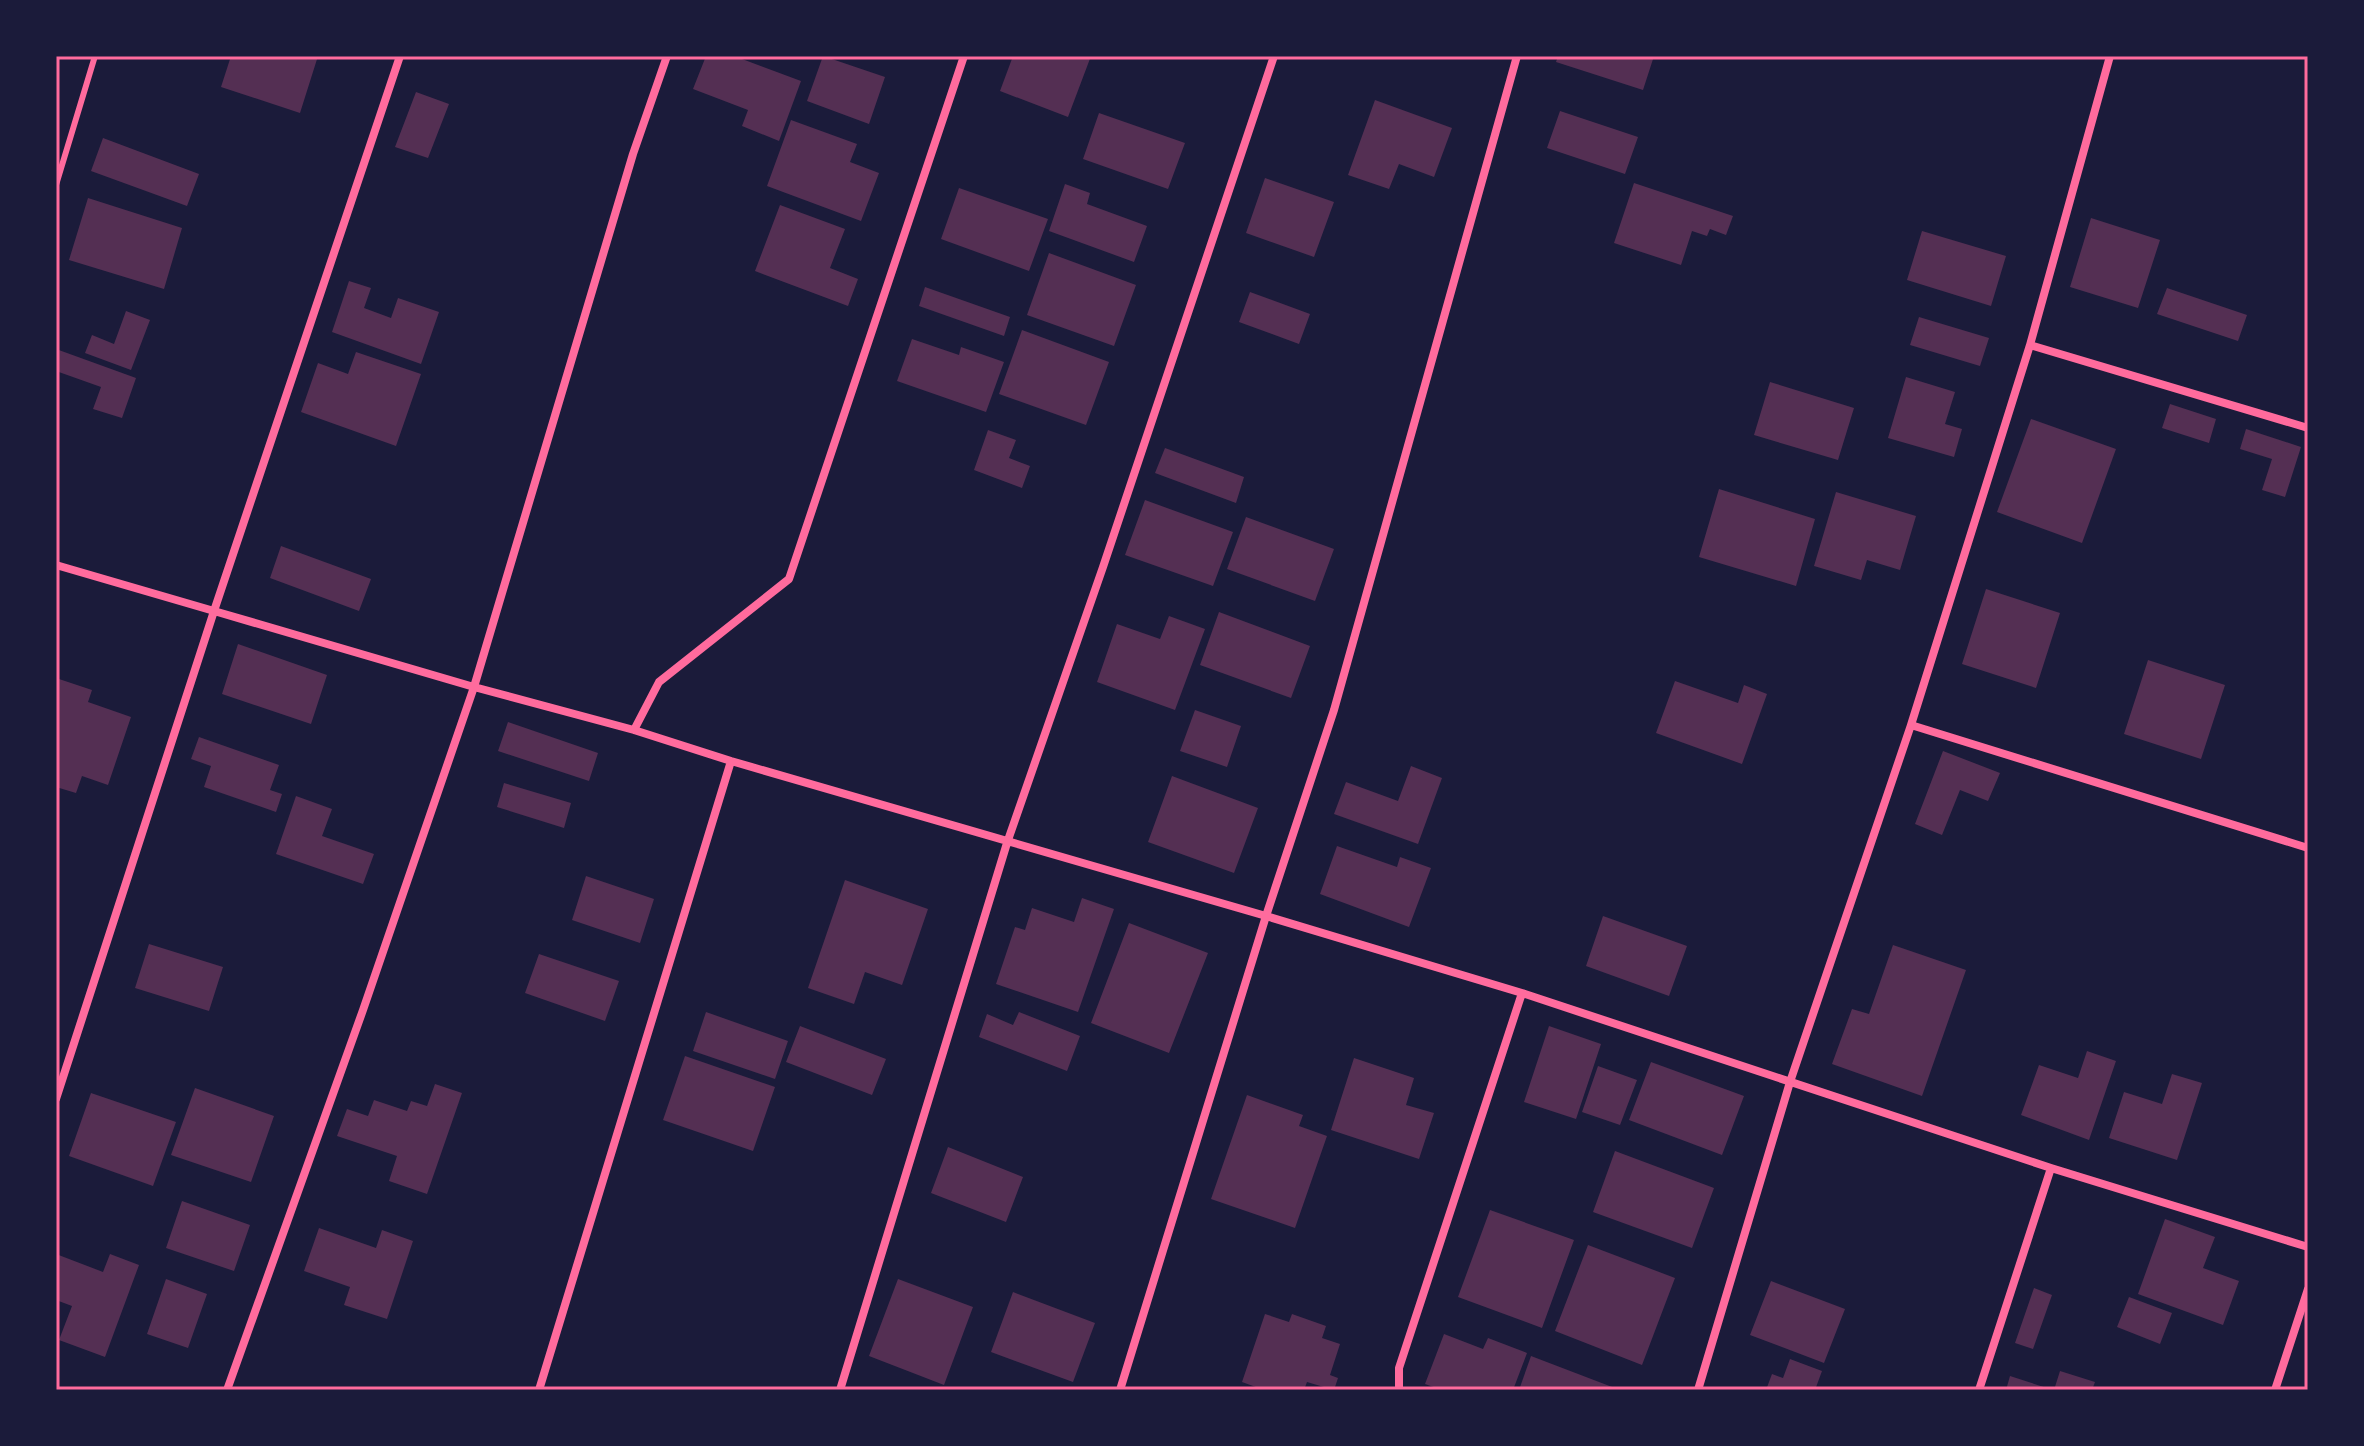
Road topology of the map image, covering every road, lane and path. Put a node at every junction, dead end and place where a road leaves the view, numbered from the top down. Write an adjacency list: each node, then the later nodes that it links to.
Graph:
1 (95, 56): 8 (lane)
2 (400, 56): 12 (street)
3 (667, 56): 13 (street)
4 (964, 56): 15 (street)
5 (1274, 56): 17 (street)
6 (1517, 56): 19 (street)
7 (2110, 56): 9 (street)
8 (56, 185)
9 (2030, 345): 10 (street); 14 (street)
10 (2308, 428)
11 (56, 565): 12 (street)
12 (214, 611): 13 (street); 22 (street)
13 (474, 687): 15 (street); 26 (street)
14 (1911, 725): 18 (street); 21 (street)
15 (634, 730): 16 (street)
16 (731, 761): 17 (street); 27 (street)
17 (1007, 843): 19 (street); 28 (street)
18 (2308, 848)
19 (1266, 916): 20 (street); 29 (street)
20 (1522, 993): 21 (street); 30 (street)
21 (1790, 1082): 23 (street); 31 (street)
22 (56, 1099)
23 (2051, 1168): 24 (street); 32 (street)
24 (2308, 1247)
25 (2308, 1289): 33 (street)
26 (227, 1390)
27 (539, 1390)
28 (840, 1390)
29 (1120, 1390)
30 (1399, 1390)
31 (1698, 1390)
32 (1979, 1390)
33 (2275, 1390)

